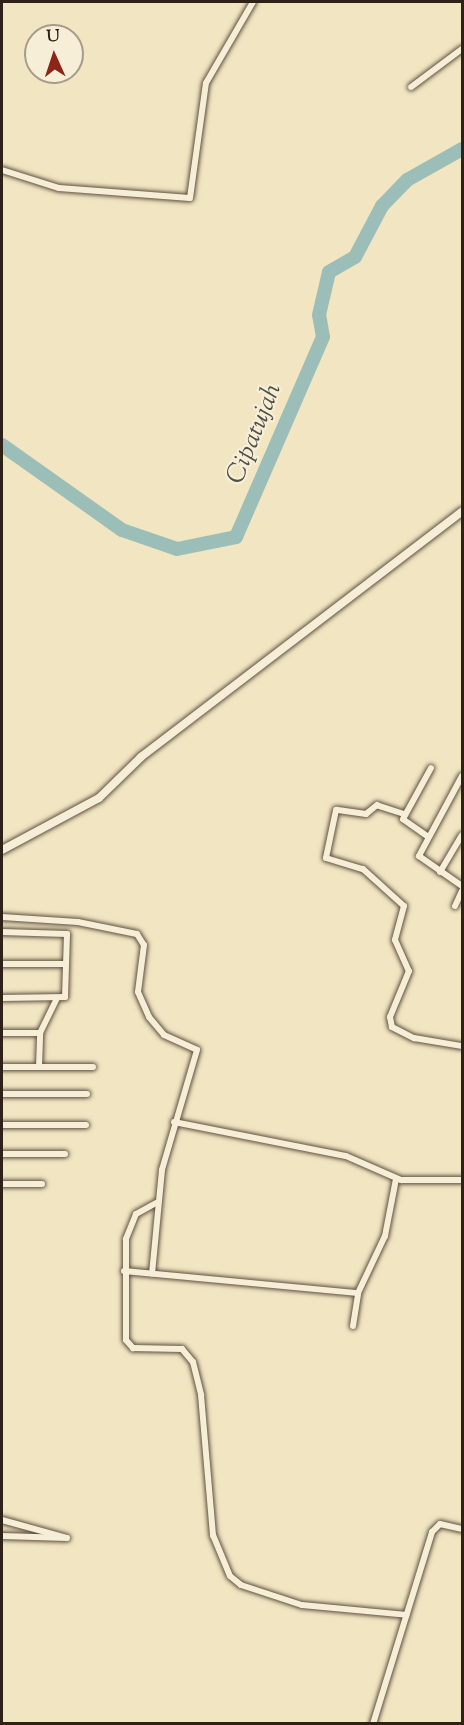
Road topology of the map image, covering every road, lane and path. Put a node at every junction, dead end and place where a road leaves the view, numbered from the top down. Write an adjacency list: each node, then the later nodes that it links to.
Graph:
1 (253, 2): 4 (street)
2 (462, 49): 3 (street)
3 (411, 87)
4 (2, 170)
5 (462, 512): 11 (street)
6 (431, 768): 8 (street)
7 (462, 776): 10 (street)
8 (404, 814): 10 (street); 24 (street)
9 (462, 835): 12 (street)
10 (428, 836): 12 (street)
11 (2, 850)
12 (440, 872): 13 (street)
13 (462, 886)
14 (462, 891): 15 (street)
15 (455, 906)
16 (2, 917): 30 (street)
17 (2, 932): 19 (street)
18 (2, 964): 19 (street)
19 (66, 964): 21 (street)
20 (2, 998): 21 (street)
21 (57, 998): 23 (street)
22 (2, 1033): 23 (street)
23 (40, 1033): 26 (street)
24 (462, 1046)
25 (2, 1067): 26 (street)
26 (39, 1067): 27 (street)
27 (93, 1067)
28 (87, 1094): 29 (street)
29 (2, 1095)
30 (174, 1122): 35 (street); 39 (street)
31 (2, 1125): 32 (street)
32 (86, 1125)
33 (2, 1154): 34 (street)
34 (65, 1154)
35 (396, 1179): 36 (street); 42 (street)
36 (462, 1180)
37 (2, 1184): 38 (street)
38 (42, 1184)
39 (156, 1203): 40 (street); 41 (street)
40 (124, 1271): 41 (street); 47 (street)
41 (152, 1274): 42 (street)
42 (358, 1293): 43 (street)
43 (353, 1326)
44 (2, 1520): 46 (street)
45 (462, 1529): 47 (street)
46 (2, 1536)
47 (407, 1615): 48 (street)
48 (374, 1724)

